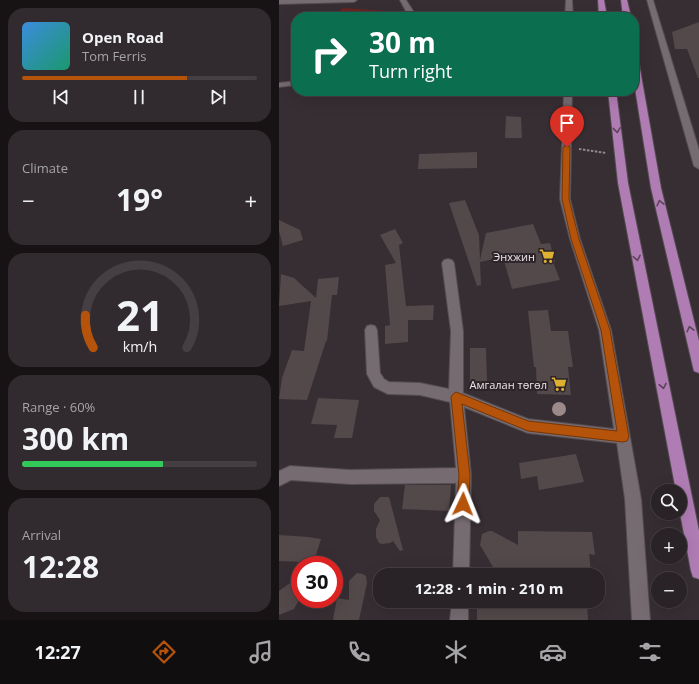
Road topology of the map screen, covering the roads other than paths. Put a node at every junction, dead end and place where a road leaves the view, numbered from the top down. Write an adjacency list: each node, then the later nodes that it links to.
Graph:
1 (354, 0): 7 (street)
2 (403, 0): 8 (street)
3 (569, 0): 9 (street)
4 (601, 0): 10 (main road)
5 (624, 0): 11 (main road)
6 (650, 0): 17 (street)
7 (279, 2)
8 (410, 12)
9 (569, 12)
10 (602, 12)
11 (626, 12)
12 (291, 83): 13 (street)
13 (279, 84)
14 (639, 88): 20 (main road, one-way to 14)
15 (568, 96): 22 (street)
16 (613, 96): 26 (main road, one-way to 26)
17 (699, 166)
18 (448, 263): 21 (street)
19 (371, 330): 21 (street)
20 (699, 367)
21 (456, 397): 22 (street); 23 (street)
22 (623, 437): 29 (street)
23 (464, 475): 24 (street); 25 (street)
24 (279, 479)
25 (461, 568)
26 (699, 571)
27 (460, 608): 28 (street)
28 (459, 620)
29 (641, 620)

